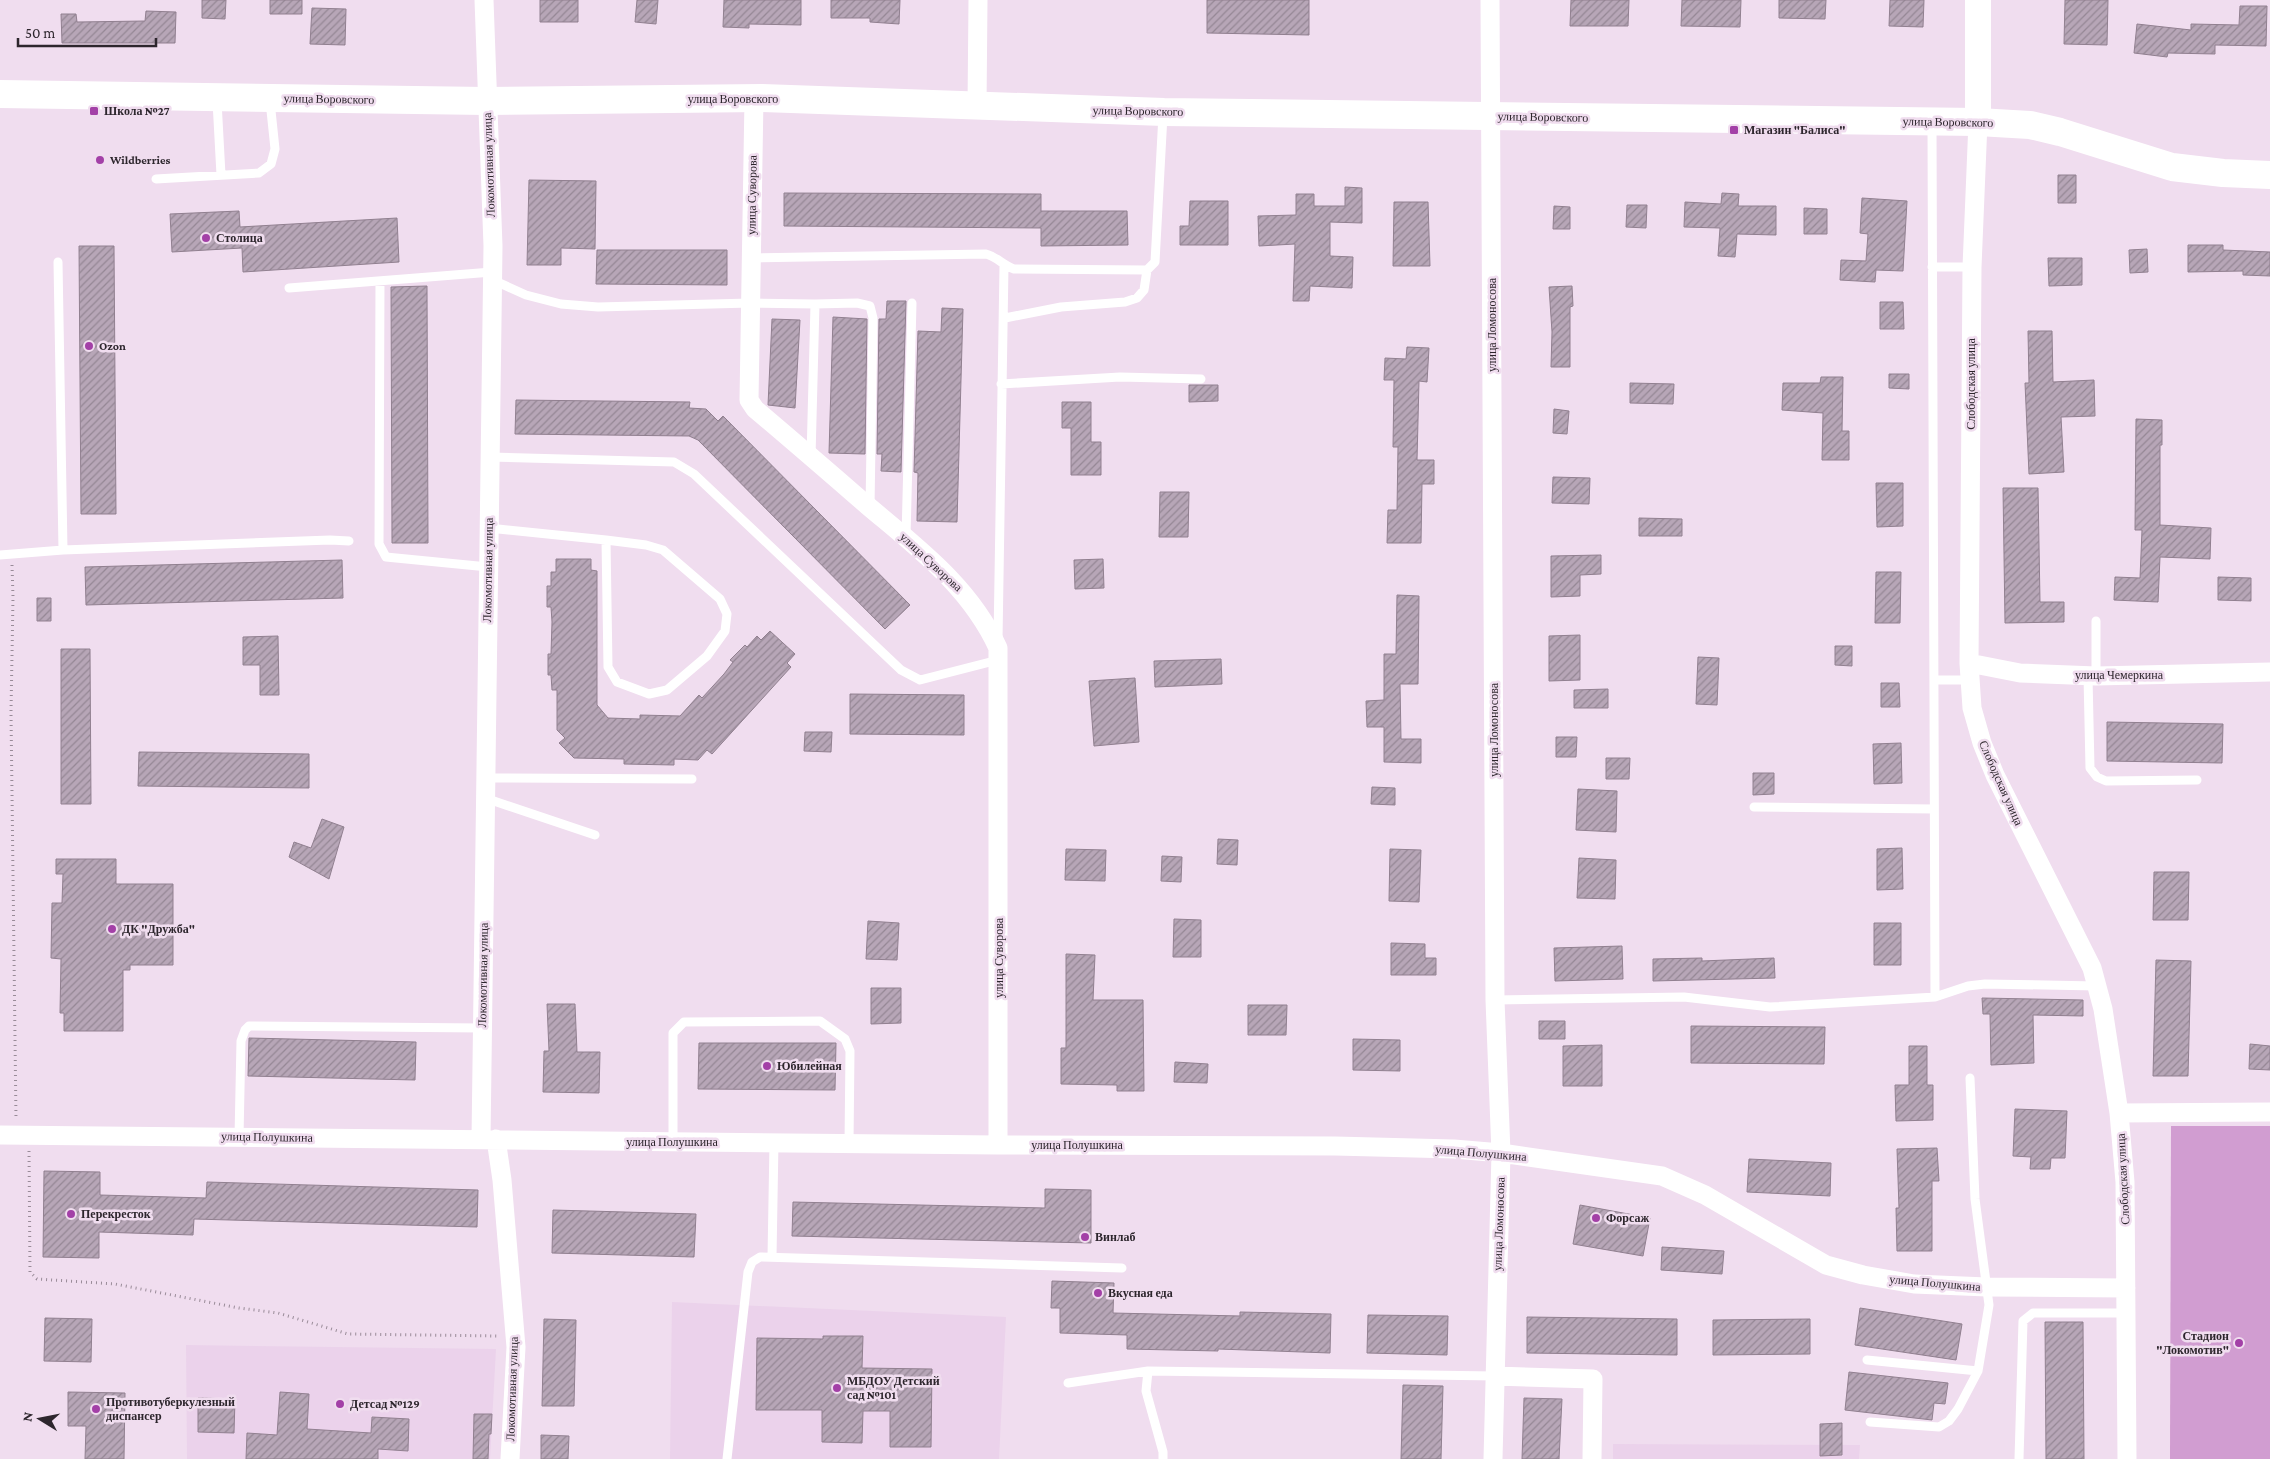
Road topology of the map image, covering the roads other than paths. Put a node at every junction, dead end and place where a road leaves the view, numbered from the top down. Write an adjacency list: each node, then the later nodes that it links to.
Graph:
1 (484, 0): 9 (street, Локомотивная улица)
2 (978, 0): 10 (street)
3 (1490, 0): 12 (street, улица Ломоносова)
4 (1978, 0): 14 (street, Слободская улица)
5 (0, 94): 6 (main road, улица Воровского)
6 (216, 97): 7 (main road, улица Воровского); 15 (lane)
7 (270, 98): 9 (main road, улица Воровского); 15 (lane)
8 (754, 98): 9 (main road, улица Воровского); 10 (main road, улица Воровского); 18 (street, улица Суворова)
9 (486, 101): 24 (street, Локомотивная улица)
10 (977, 107): 11 (main road, улица Воровского)
11 (1164, 112): 12 (main road, улица Воровского); 23 (lane)
12 (1491, 116): 13 (main road, улица Воровского); 58 (street, улица Ломоносова)
13 (1932, 122): 14 (main road, улица Воровского); 21 (lane)
14 (1978, 122): 16 (main road, улица Воровского); 22 (street, Слободская улица)
15 (221, 175): 17 (lane)
16 (2270, 175)
17 (156, 179)
18 (751, 258): 20 (lane); 27 (street, улица Суворова)
19 (58, 262): 40 (lane)
20 (1004, 266): 23 (lane); 30 (lane)
21 (1932, 267): 22 (lane); 48 (lane)
22 (1972, 267): 45 (street, Слободская улица)
23 (1147, 270): 30 (lane)
24 (492, 276): 25 (lane); 27 (lane); 33 (street, Локомотивная улица)
25 (380, 281): 26 (lane); 42 (lane)
26 (289, 288)
27 (750, 303): 29 (lane); 34 (street, улица Суворова)
28 (912, 303): 37 (lane)
29 (815, 304): 34 (lane); 35 (lane)
30 (1005, 318): 32 (lane)
31 (1201, 378): 32 (lane)
32 (1001, 384): 44 (lane)
33 (490, 457): 36 (street, Локомотивная улица); 44 (lane)
34 (811, 457): 35 (street, улица Суворова)
35 (870, 508): 37 (street, улица Суворова)
36 (489, 528): 38 (lane); 42 (street, Локомотивная улица)
37 (906, 538): 44 (street, улица Суворова)
38 (606, 540): 38 (lane)
39 (349, 541): 40 (lane)
40 (63, 550): 41 (lane)
41 (0, 555)
42 (488, 567): 49 (street, Локомотивная улица)
43 (2096, 622): 47 (lane)
44 (999, 654): 69 (street, улица Суворова)
45 (1969, 672): 47 (street, улица Чемеркина); 48 (lane); 56 (street, Слободская улица)
46 (2270, 672): 47 (street, улица Чемеркина)
47 (2092, 676): 51 (lane)
48 (1934, 680): 54 (lane)
49 (486, 778): 50 (lane); 52 (street, Локомотивная улица)
50 (692, 779)
51 (2197, 780)
52 (485, 798): 55 (lane); 59 (street, Локомотивная улица)
53 (1754, 807): 54 (lane)
54 (1934, 810): 57 (lane)
55 (595, 835)
56 (2097, 986): 57 (lane); 62 (street, Слободская улица)
57 (1935, 997): 58 (lane)
58 (1495, 1000): 70 (street, улица Ломоносова)
59 (482, 1028): 64 (lane); 65 (street, Локомотивная улица)
60 (1970, 1078): 73 (lane)
61 (2270, 1112): 62 (street)
62 (2119, 1113): 74 (street, Слободская улица)
63 (15, 1135): 64 (street, улица Полушкина)
64 (239, 1137): 65 (street, улица Полушкина)
65 (488, 1139): 66 (street, улица Полушкина); 82 (street, Локомотивная улица)
66 (673, 1142): 67 (street, улица Полушкина); 68 (lane)
67 (774, 1142): 68 (street, улица Полушкина); 71 (lane)
68 (849, 1142): 69 (street, улица Полушкина)
69 (998, 1145): 70 (street, улица Полушкина)
70 (1501, 1153): 73 (street, улица Полушкина); 79 (street, улица Ломоносова)
71 (772, 1257): 72 (lane); 83 (lane)
72 (1122, 1268)
73 (1987, 1287): 74 (street, улица Полушкина); 77 (lane)
74 (2126, 1288): 75 (street, Слободская улица)
75 (2126, 1313): 87 (lane); 88 (street, Слободская улица)
76 (1867, 1360): 77 (lane)
77 (1978, 1371): 81 (lane)
78 (1148, 1372): 79 (lane); 80 (lane); 84 (lane)
79 (1495, 1376): 85 (street, улица Ломоносова); 86 (street)
80 (1068, 1383)
81 (1870, 1422)
82 (510, 1459)
83 (728, 1459)
84 (1163, 1459)
85 (1493, 1459)
86 (1592, 1459)
87 (2019, 1459)
88 (2127, 1459)

